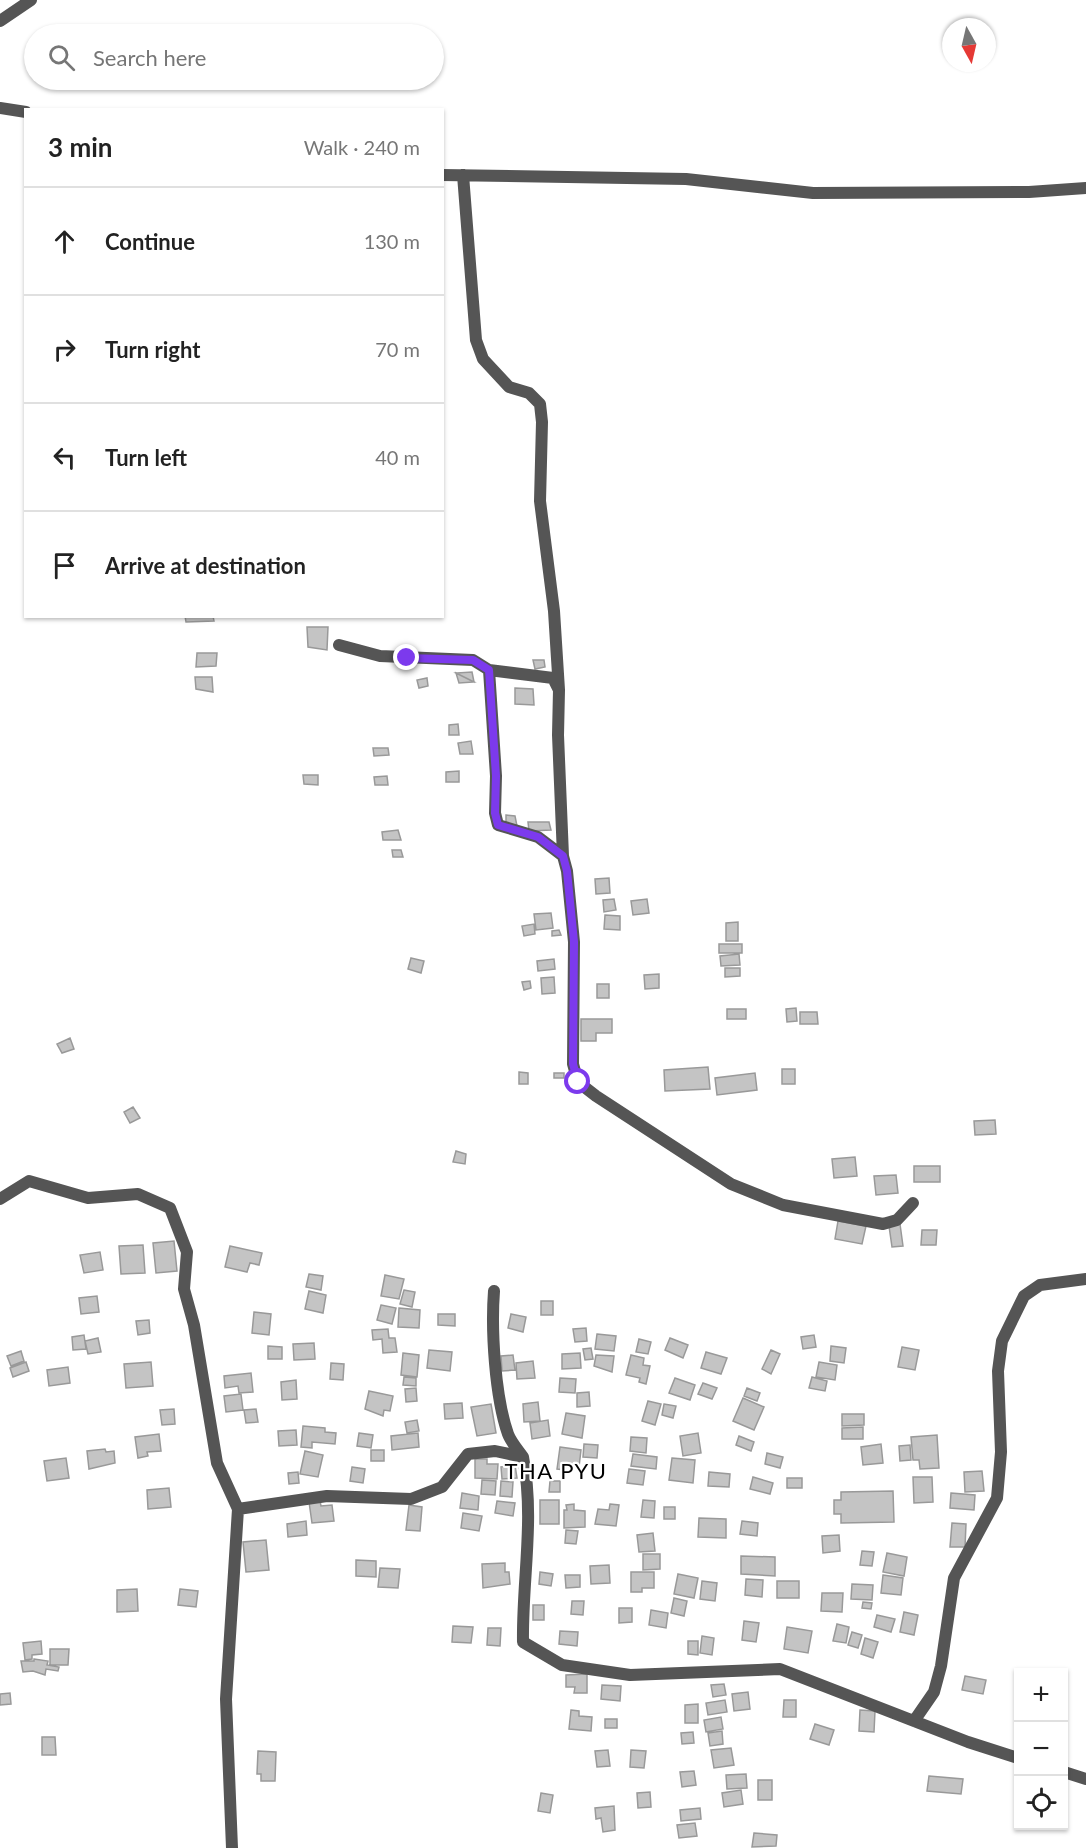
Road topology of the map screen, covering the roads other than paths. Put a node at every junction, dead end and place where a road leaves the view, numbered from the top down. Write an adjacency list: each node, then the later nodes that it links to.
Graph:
1 (31, 0): 2 (street)
2 (0, 21)
3 (0, 108): 4 (street)
4 (24, 112)
5 (444, 175): 6 (street)
6 (463, 175): 7 (street); 10 (street)
7 (1086, 188)
8 (339, 645): 9 (street)
9 (489, 670): 10 (street); 11 (street)
10 (559, 690): 11 (street)
11 (563, 856): 13 (street)
12 (0, 1199): 17 (street)
13 (913, 1203)
14 (1086, 1279): 18 (street)
15 (494, 1291): 16 (street)
16 (523, 1457): 17 (street); 18 (street)
17 (238, 1509): 22 (street)
18 (915, 1721): 19 (street)
19 (1014, 1757)
20 (1068, 1773): 21 (street)
21 (1086, 1779)
22 (232, 1848)

